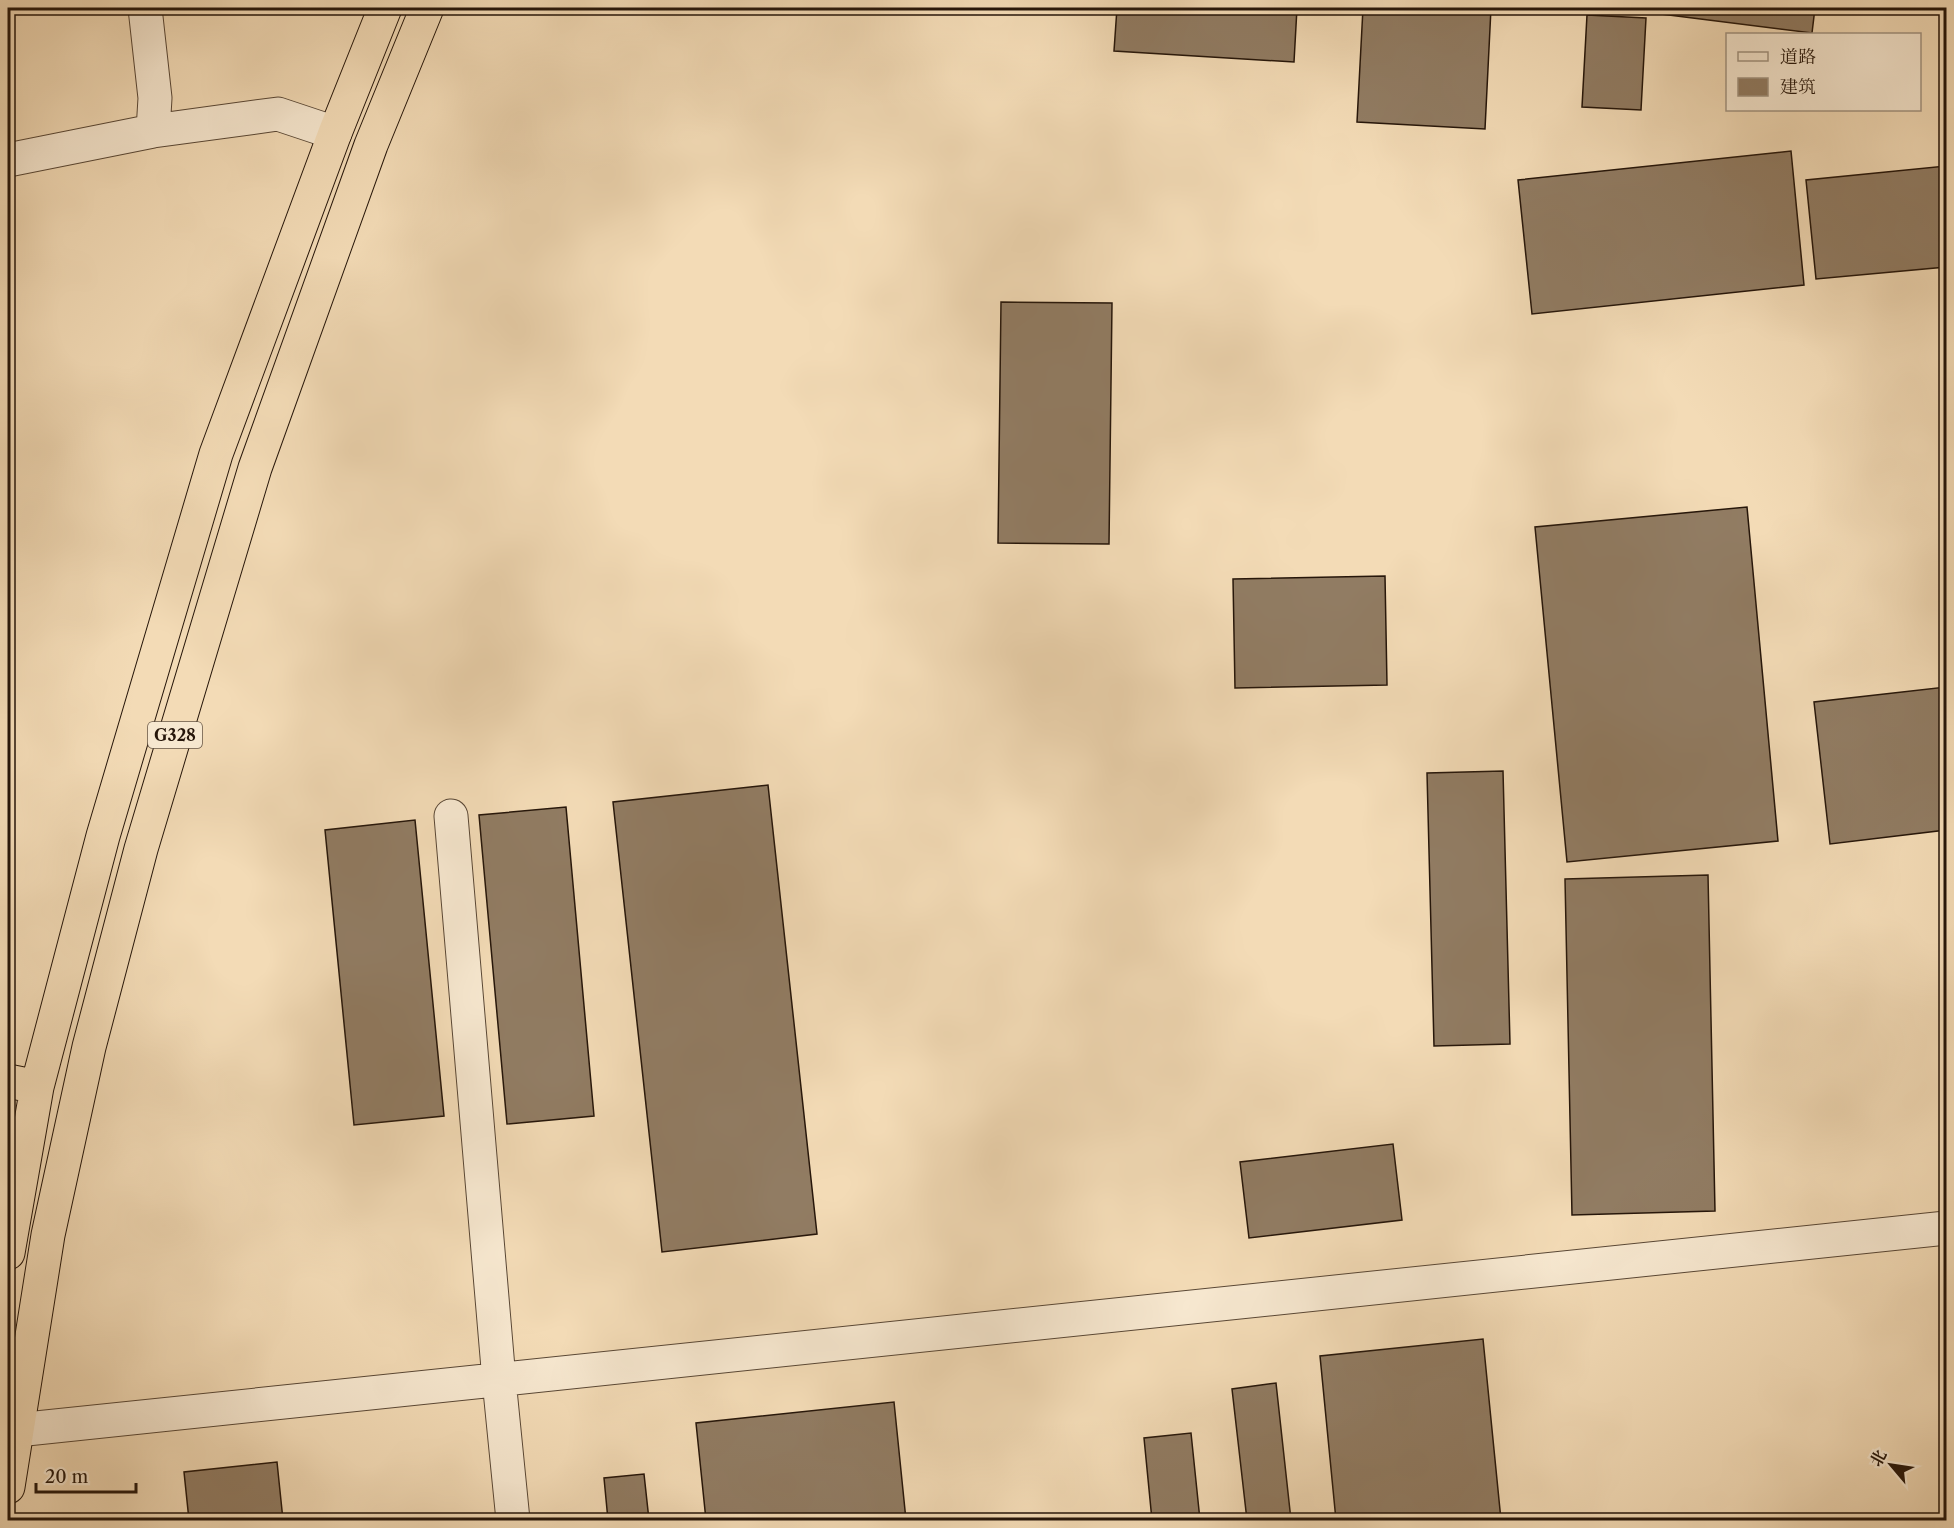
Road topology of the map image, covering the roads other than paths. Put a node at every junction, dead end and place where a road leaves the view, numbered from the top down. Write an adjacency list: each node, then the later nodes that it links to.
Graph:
1 (145, 8): 4 (street)
2 (385, 8): 5 (highway, G328)
3 (427, 8): 12 (highway, G328)
4 (153, 131): 5 (street); 6 (street)
5 (335, 133): 8 (highway, G328)
6 (8, 160)
7 (451, 816): 11 (street)
8 (22, 1084): 10 (highway, G328)
9 (1947, 1228): 11 (street)
10 (8, 1253)
11 (499, 1380): 12 (street); 14 (street)
12 (17, 1430): 13 (highway, G328)
13 (8, 1487)
14 (513, 1521)

